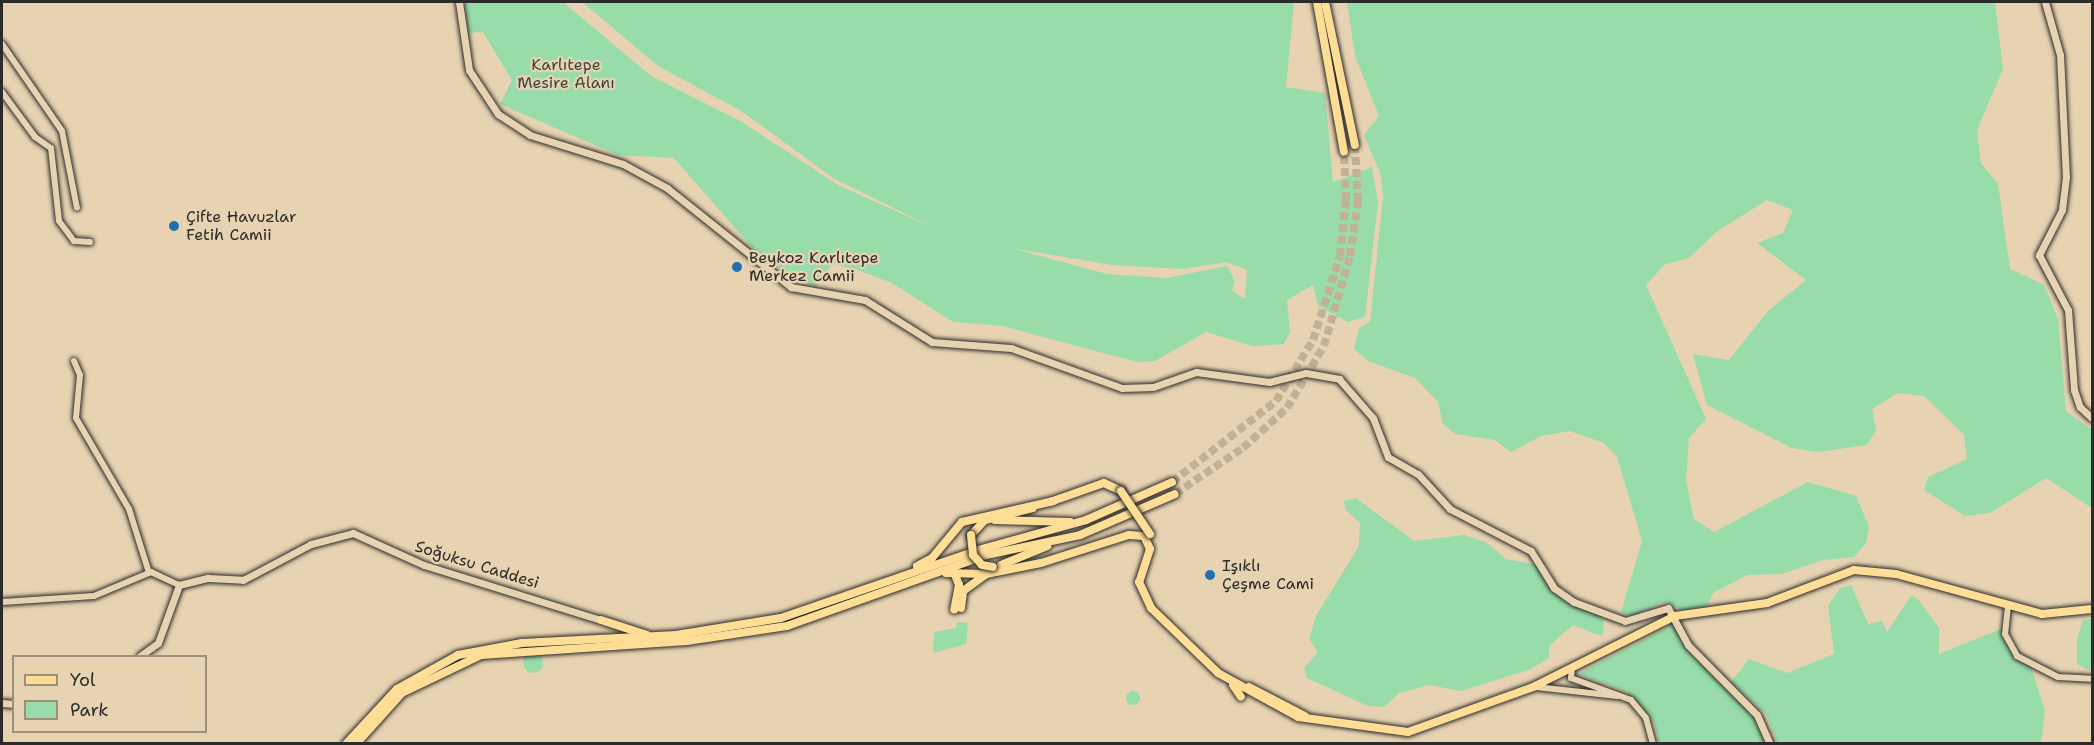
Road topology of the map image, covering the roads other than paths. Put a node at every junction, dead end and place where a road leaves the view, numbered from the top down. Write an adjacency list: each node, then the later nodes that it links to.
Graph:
1 (459, 2): 30 (main road)
2 (1317, 2): 8 (main road)
3 (1325, 2): 7 (main road)
4 (2045, 2): 12 (main road)
5 (2, 44): 9 (street)
6 (2, 92): 10 (street)
7 (1355, 145)
8 (1344, 152)
9 (76, 208)
10 (90, 242)
11 (74, 361): 23 (street)
12 (2092, 418)
13 (1172, 482): 17 (main road)
14 (1175, 494): 18 (main road)
15 (1054, 501): 16 (main road); 19 (main road, bridge); 24 (main road)
16 (985, 520): 17 (main road); 21 (main road, bridge)
17 (1086, 520): 24 (main road)
18 (1080, 535): 21 (main road); 25 (main road)
19 (1150, 549): 20 (main road); 46 (main road)
20 (1068, 556): 21 (main road); 26 (main road)
21 (997, 566)
22 (954, 572): 25 (main road); 26 (main road); 26 (main road)
23 (149, 573): 27 (street); 28 (street)
24 (906, 573): 38 (main road)
25 (939, 573): 40 (main road)
26 (986, 574)
27 (179, 585): 34 (main road, Soğuksu Caddesi); 42 (main road)
28 (2, 602)
29 (2008, 606): 31 (main road); 32 (main road); 44 (street)
30 (1661, 609): 32 (main road); 33 (main road)
31 (2092, 609)
32 (1686, 615): 33 (main road); 37 (main road)
33 (1672, 619): 37 (main road); 43 (main road)
34 (602, 621): 35 (main road); 39 (main road); 40 (main road)
35 (613, 625): 38 (main road); 40 (main road)
36 (636, 628): 38 (main road)
37 (1680, 631): 52 (main road)
38 (658, 636): 40 (main road)
39 (603, 638): 40 (main road); 41 (main road)
40 (618, 641): 41 (main road)
41 (569, 644): 49 (main road); 50 (main road)
42 (143, 655)
43 (1569, 674): 45 (main road); 48 (street)
44 (2092, 679)
45 (1533, 687): 47 (main road); 48 (street)
46 (1244, 692): 47 (main road); 47 (main road)
47 (1311, 719)
48 (1648, 726): 51 (street)
49 (346, 744)
50 (356, 744)
51 (1653, 744)
52 (1770, 744)

